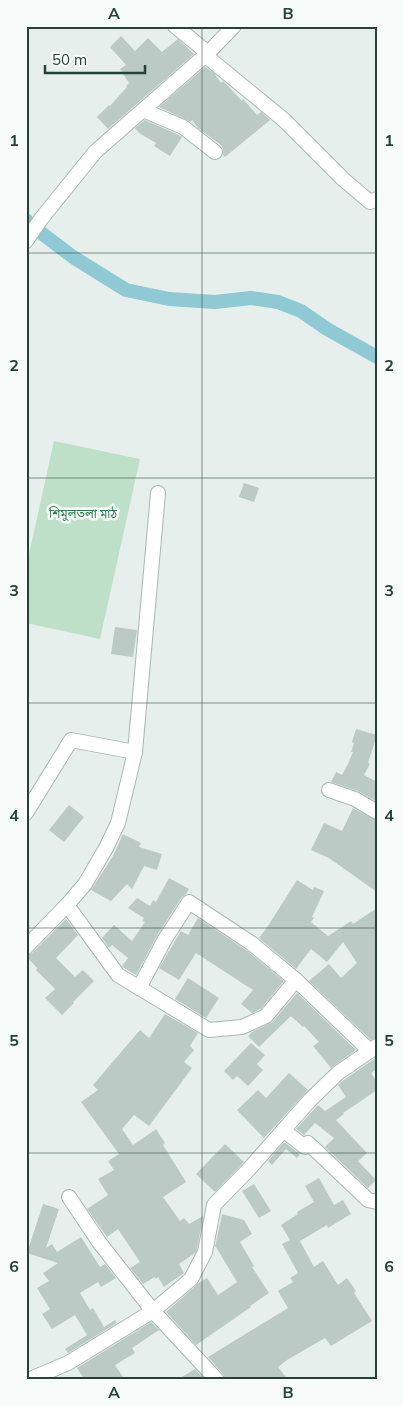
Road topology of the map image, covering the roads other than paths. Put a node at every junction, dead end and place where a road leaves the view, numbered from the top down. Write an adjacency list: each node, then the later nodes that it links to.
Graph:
1 (175, 26): 3 (street)
2 (234, 26): 3 (street)
3 (207, 54): 4 (street); 6 (street)
4 (143, 110): 5 (street); 7 (street)
5 (215, 152)
6 (377, 199)
7 (26, 241)
8 (158, 493): 9 (street)
9 (136, 752): 12 (street); 13 (street)
10 (329, 790): 11 (street)
11 (377, 812)
12 (26, 813)
13 (67, 905): 14 (street); 16 (street)
14 (26, 947)
15 (296, 980): 16 (street); 16 (street); 17 (street)
16 (139, 988)
17 (373, 1048): 18 (street)
18 (283, 1130): 20 (street); 21 (street)
19 (69, 1197): 21 (street)
20 (377, 1202)
21 (153, 1311): 22 (street); 23 (street)
22 (28, 1380)
23 (216, 1380)

